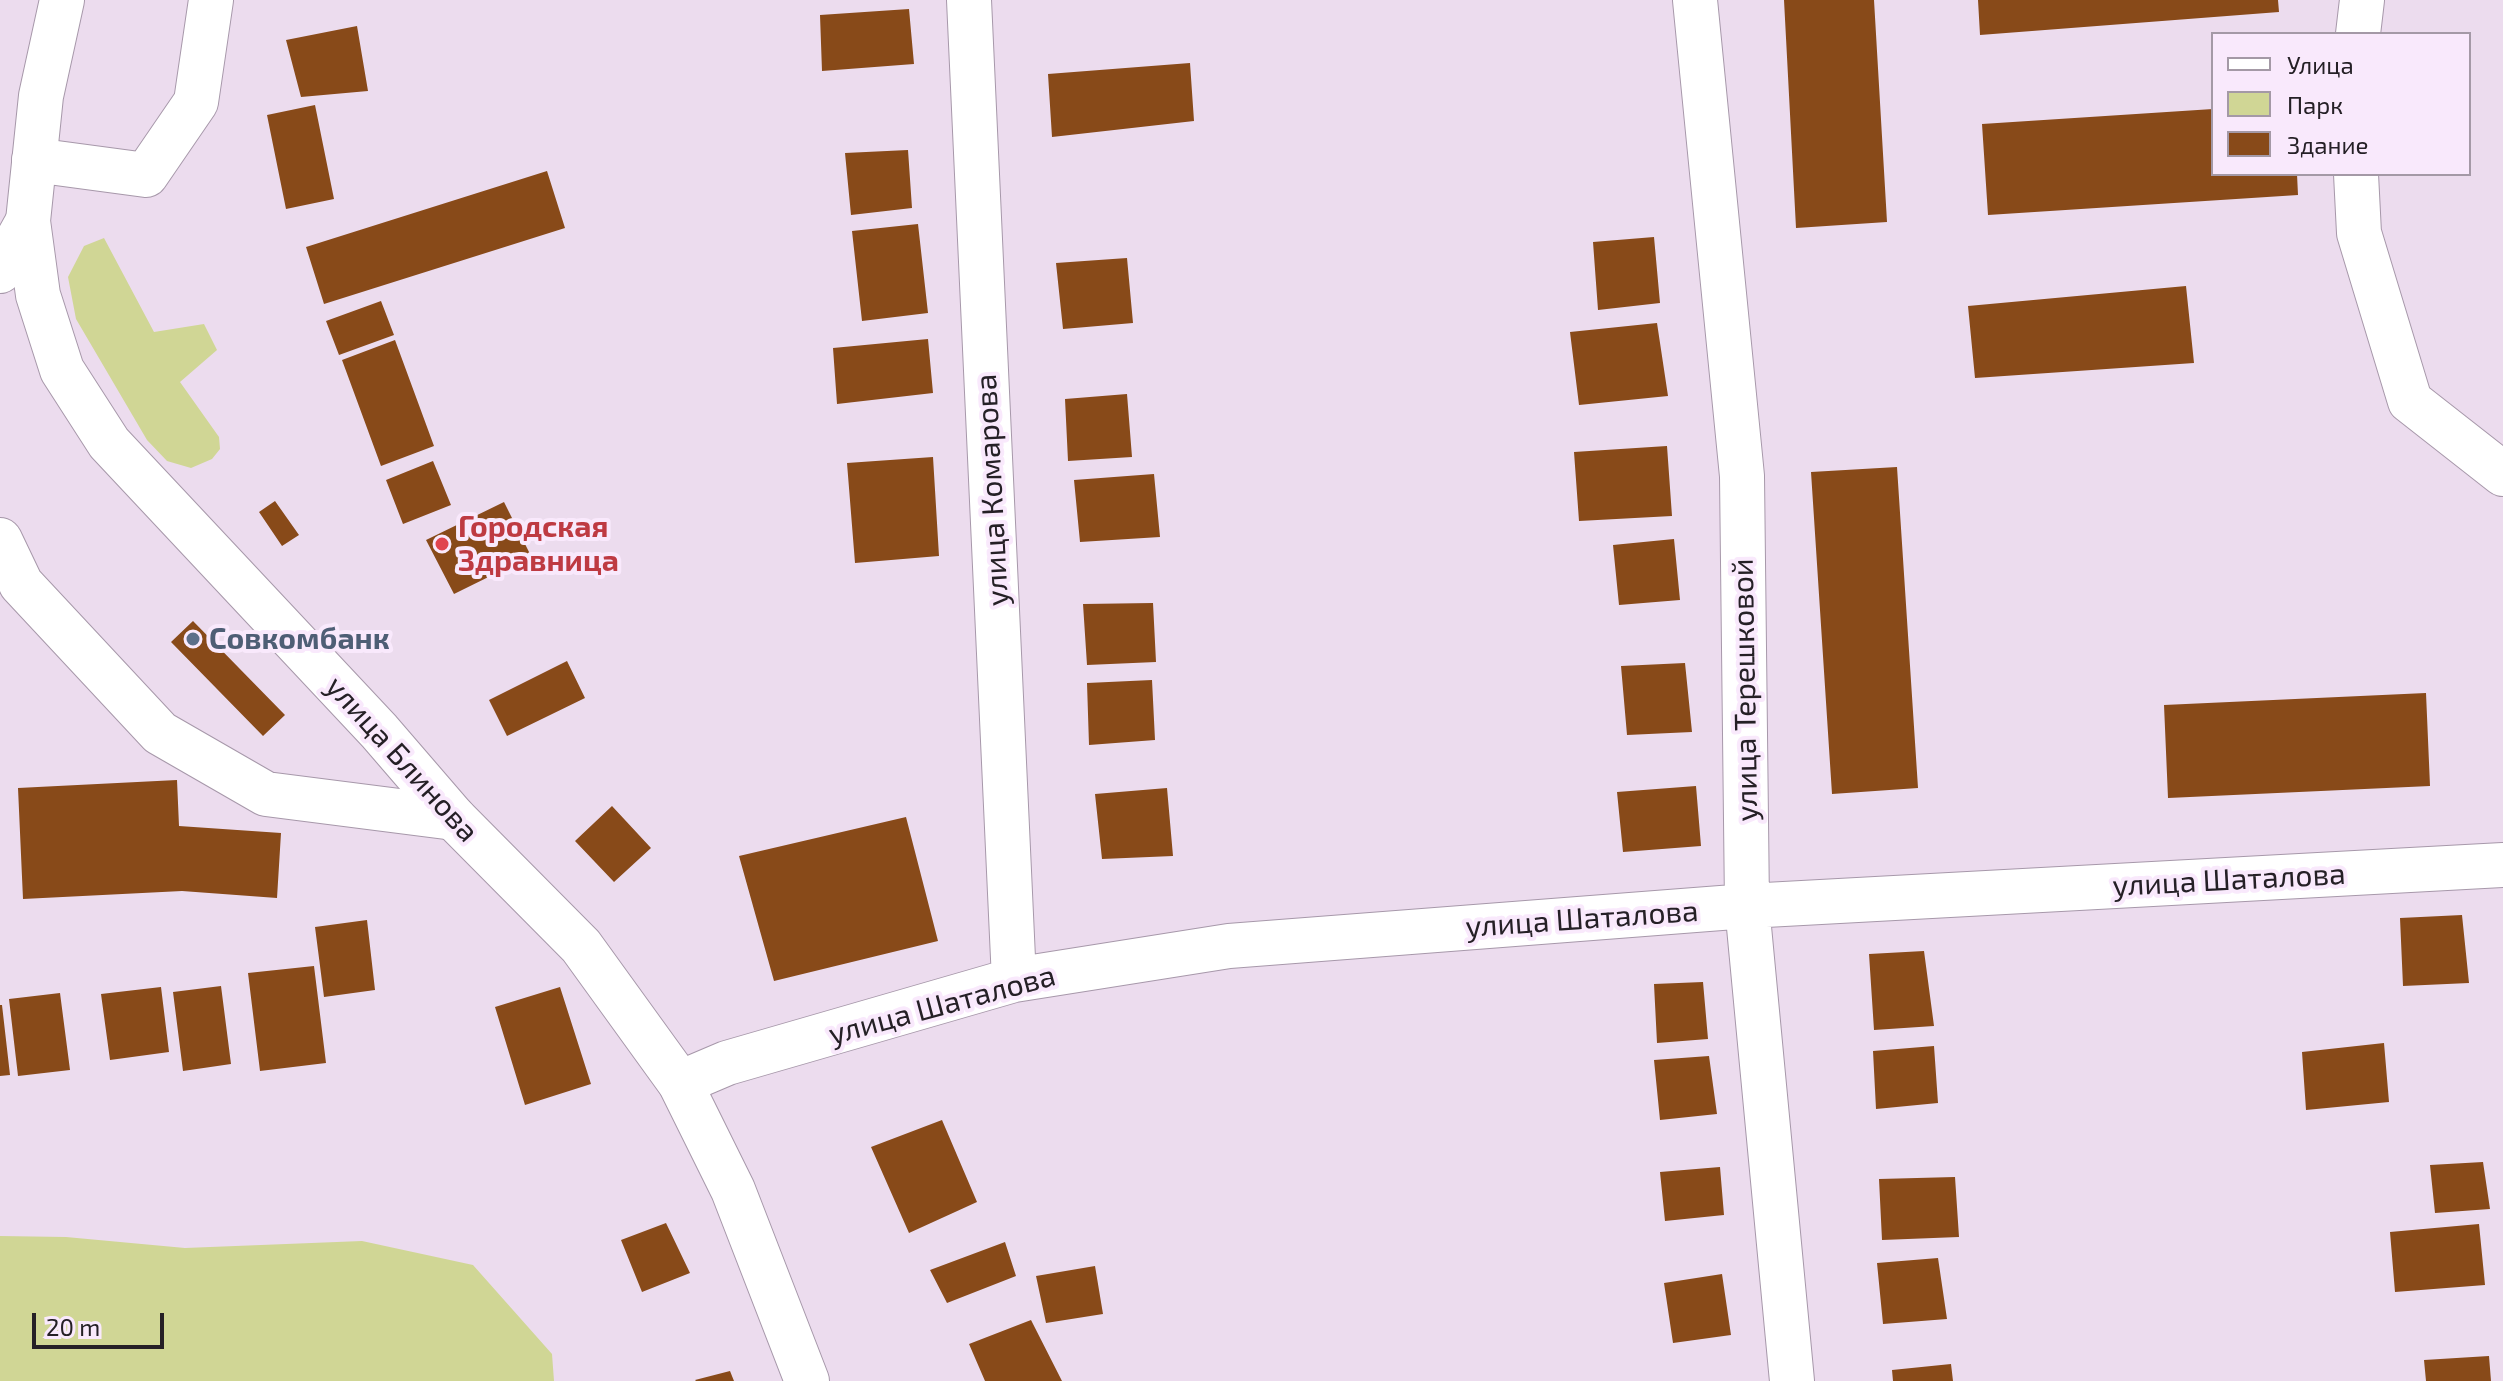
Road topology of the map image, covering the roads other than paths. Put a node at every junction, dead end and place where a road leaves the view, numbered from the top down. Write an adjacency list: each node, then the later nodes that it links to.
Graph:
1 (62, 0): 7 (street, улица Блинова)
2 (211, 0): 7 (street)
3 (969, 0): 16 (street, улица Комарова)
4 (1695, 0): 15 (street, улица Терешковой)
5 (2362, 0): 6 (street)
6 (2358, 32)
7 (34, 160): 9 (street, улица Блинова)
8 (2356, 176): 11 (street)
9 (28, 221): 10 (street); 13 (street, улица Блинова)
10 (0, 271)
11 (2503, 474)
12 (0, 540): 13 (street)
13 (454, 818): 17 (street, улица Блинова)
14 (2503, 865): 15 (street, улица Шаталова)
15 (1747, 906): 16 (street, улица Шаталова); 19 (street, улица Терешковой)
16 (1014, 980): 17 (street, улица Шаталова)
17 (680, 1083): 18 (street, улица Блинова)
18 (807, 1381)
19 (1792, 1381)

